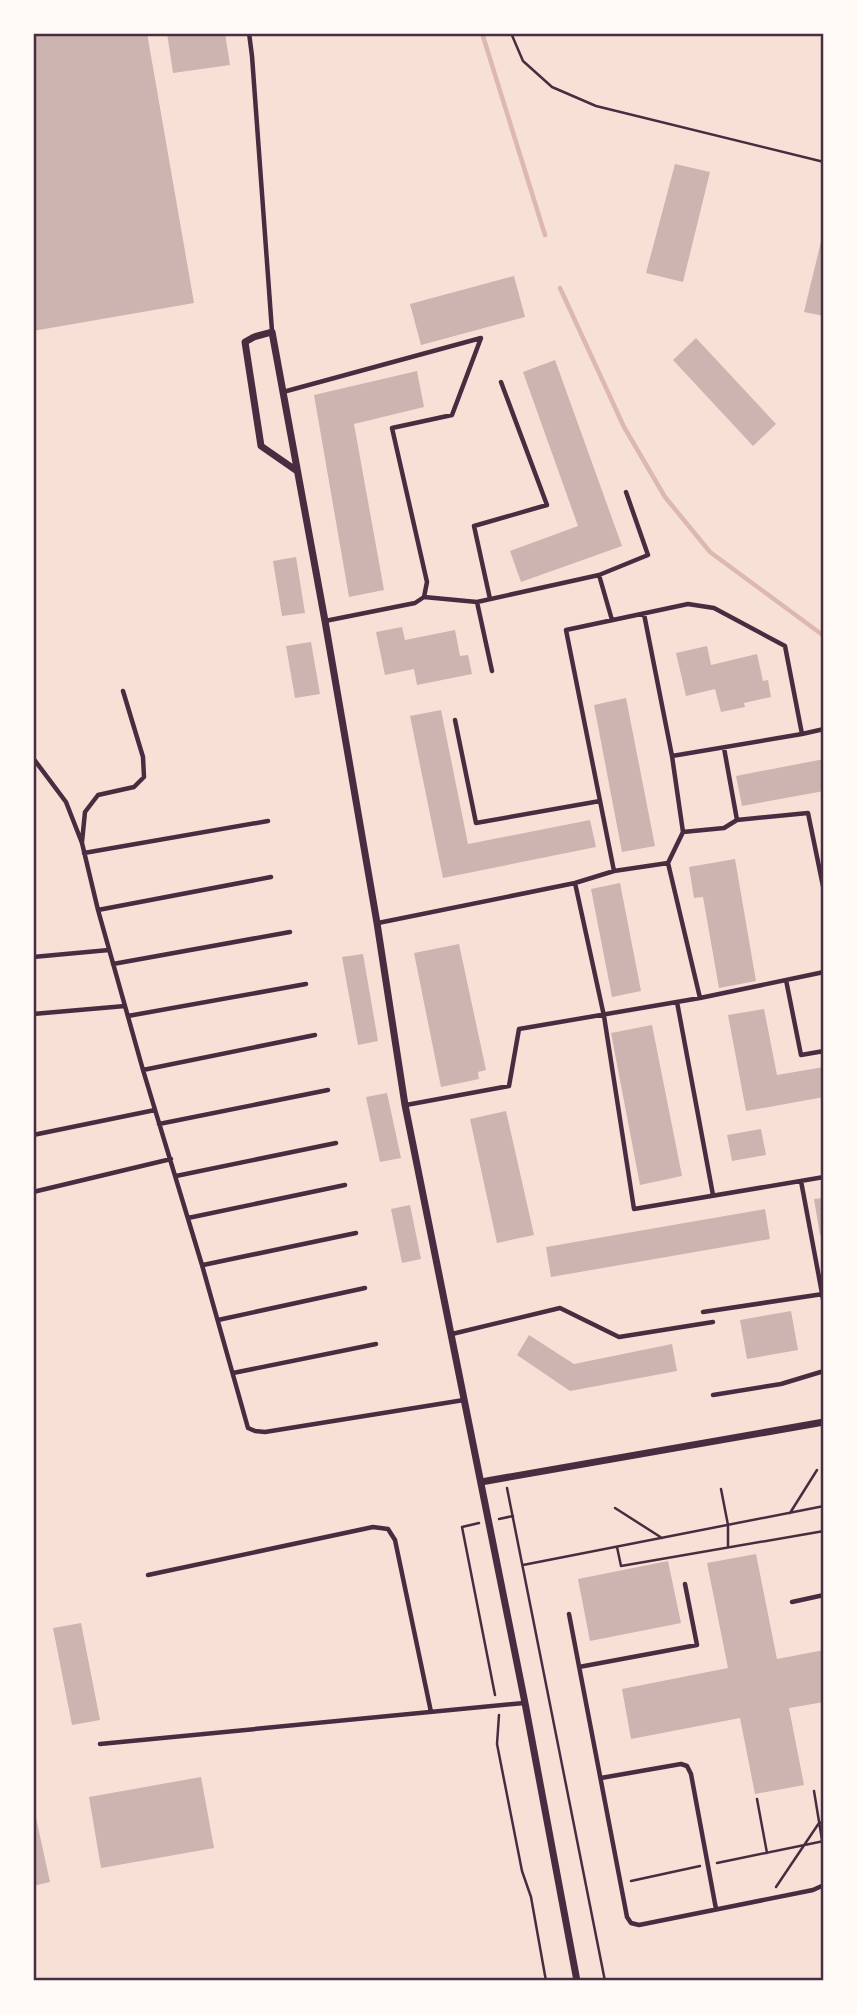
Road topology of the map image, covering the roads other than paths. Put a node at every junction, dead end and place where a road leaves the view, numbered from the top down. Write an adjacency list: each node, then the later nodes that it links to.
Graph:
1 (249, 33): 2 (lane)
2 (272, 332): 4 (street); 5 (street)
3 (501, 382): 9 (lane)
4 (283, 392): 5 (street); 8 (lane)
5 (297, 471): 12 (street)
6 (626, 492): 7 (lane)
7 (600, 575): 9 (lane); 13 (lane)
8 (424, 597): 10 (lane); 12 (lane)
9 (490, 599): 10 (lane)
10 (477, 602): 14 (lane)
11 (644, 614): 13 (lane); 18 (lane); 20 (lane)
12 (326, 621): 34 (street)
13 (612, 621): 22 (lane)
14 (492, 671)
15 (123, 691): 26 (lane)
16 (455, 720): 22 (lane)
17 (824, 729): 18 (lane)
18 (802, 734): 19 (lane)
19 (724, 748): 20 (lane); 23 (lane)
20 (671, 756): 25 (lane)
21 (33, 758): 26 (lane)
22 (600, 801): 29 (lane)
23 (737, 820): 25 (lane); 32 (lane)
24 (268, 821): 27 (lane)
25 (683, 832): 28 (lane)
26 (82, 843): 27 (lane)
27 (84, 853): 33 (lane)
28 (668, 863): 29 (lane); 42 (lane)
29 (614, 871): 31 (lane)
30 (271, 877): 33 (lane)
31 (575, 883): 34 (lane); 47 (lane)
32 (824, 891)
33 (98, 910): 36 (lane)
34 (377, 923): 52 (street)
35 (290, 932): 38 (lane)
36 (110, 950): 37 (lane); 38 (lane)
37 (33, 957)
38 (113, 964): 44 (lane)
39 (824, 972): 40 (lane)
40 (786, 980): 42 (lane); 49 (lane)
41 (306, 985): 46 (lane)
42 (700, 998): 43 (lane)
43 (677, 1002): 47 (lane); 63 (lane)
44 (125, 1006): 45 (lane); 46 (lane)
45 (33, 1014)
46 (128, 1016): 50 (lane)
47 (604, 1016): 52 (lane); 63 (lane)
48 (315, 1035): 50 (lane)
49 (824, 1051)
50 (143, 1070): 53 (lane)
51 (328, 1090): 54 (lane)
52 (405, 1105): 73 (street)
53 (155, 1110): 54 (lane); 55 (lane)
54 (159, 1124): 57 (lane)
55 (33, 1135)
56 (335, 1143): 58 (lane)
57 (171, 1159): 58 (lane); 62 (lane)
58 (176, 1176): 64 (lane)
59 (824, 1177): 60 (lane)
60 (801, 1181): 63 (lane); 68 (lane)
61 (345, 1185): 64 (lane)
62 (33, 1192)
63 (713, 1195)
64 (188, 1218): 66 (lane)
65 (356, 1233): 66 (lane)
66 (202, 1265): 71 (lane)
67 (365, 1288): 71 (lane)
68 (823, 1294): 69 (lane); 70 (lane)
69 (824, 1304)
70 (703, 1312)
71 (218, 1320): 76 (lane)
72 (713, 1322): 73 (lane)
73 (452, 1334): 78 (street)
74 (376, 1344): 76 (lane)
75 (824, 1371): 77 (lane)
76 (233, 1373): 78 (lane)
77 (713, 1395)
78 (465, 1399): 80 (street)
79 (824, 1422): 80 (street)
80 (481, 1482): 87 (street)
81 (148, 1575): 88 (lane)
82 (685, 1584): 86 (lane)
83 (824, 1595): 84 (lane)
84 (792, 1602)
85 (569, 1614): 86 (lane)
86 (579, 1667): 90 (lane)
87 (525, 1703): 88 (lane); 93 (street)
88 (431, 1712): 89 (lane)
89 (100, 1744)
90 (601, 1778): 92 (lane); 92 (lane)
91 (824, 1885): 92 (lane)
92 (716, 1909)
93 (578, 1981)

